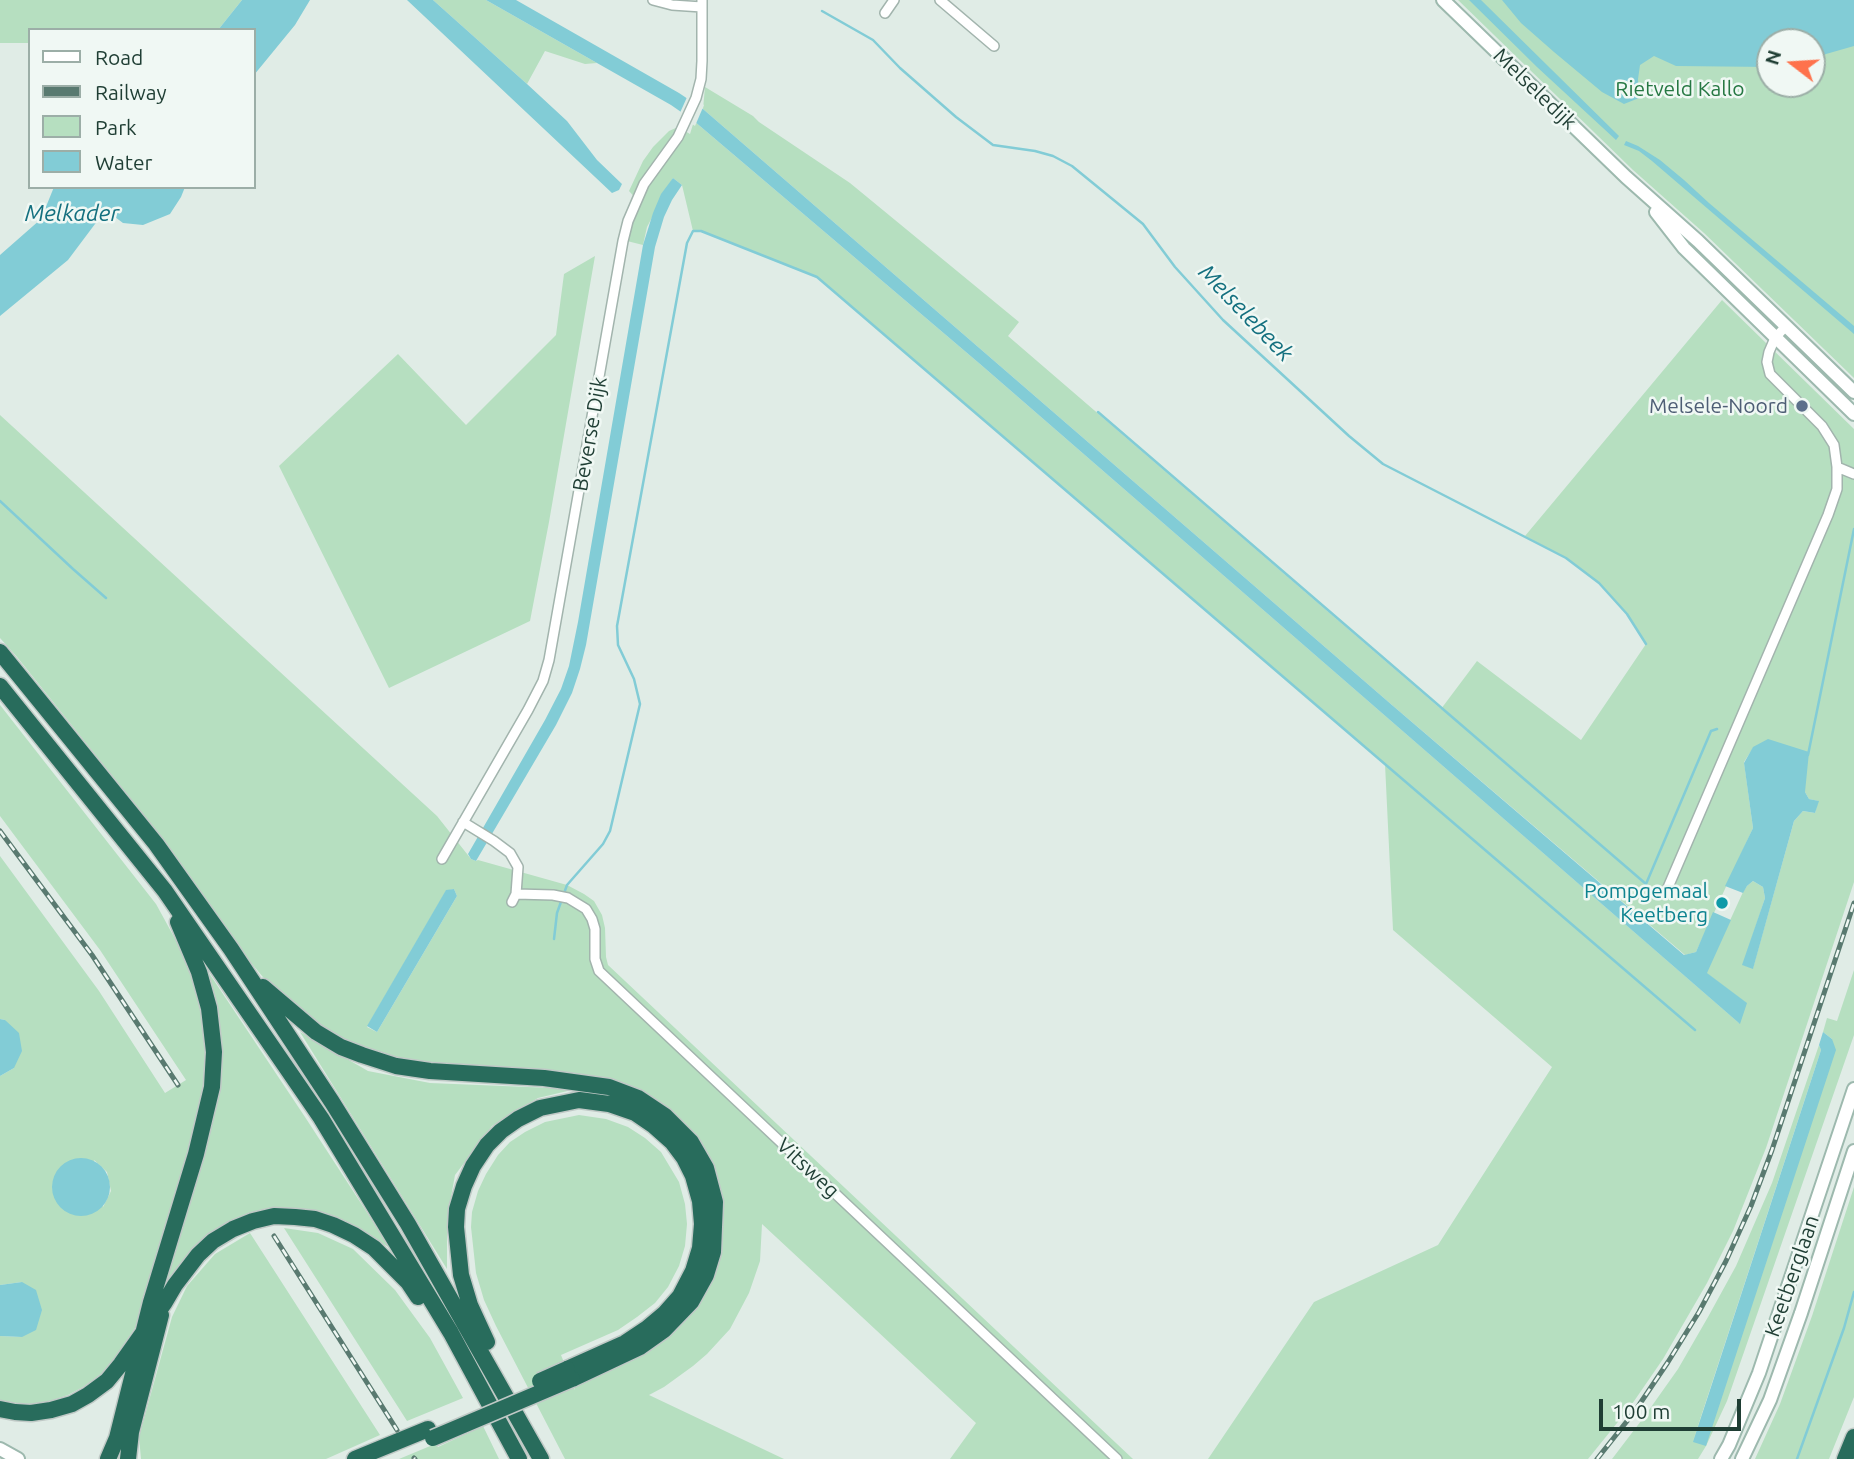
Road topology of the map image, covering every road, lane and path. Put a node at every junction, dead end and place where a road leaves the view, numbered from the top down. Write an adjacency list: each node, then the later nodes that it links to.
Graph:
1 (653, 0): 5 (street)
2 (894, 0): 6 (street)
3 (940, 0): 7 (street)
4 (1443, 0): 8 (main road, Melseledijk)
5 (702, 4): 17 (street, Beverse Dijk)
6 (885, 13)
7 (994, 46)
8 (1626, 177): 9 (main road, Melseledijk); 10 (main road, Melseledijk)
9 (1786, 326): 10 (street); 11 (main road, Melseledijk)
10 (1775, 338): 12 (main road, Melseledijk); 13 (street)
11 (1854, 392)
12 (1854, 414)
13 (1837, 467): 14 (street); 20 (street)
14 (1854, 474)
15 (0, 652): 21 (highway)
16 (0, 686): 19 (highway)
17 (463, 822): 18 (street, Beverse Dijk); 41 (street, Vitsweg)
18 (442, 859)
19 (165, 891): 25 (highway); 28 (highway)
20 (1666, 892)
21 (232, 949): 26 (highway); 39 (highway)
22 (1854, 1089): 42 (main road, Keetberglaan)
23 (1854, 1151): 43 (main road, Keetberglaan)
24 (165, 1302): 25 (highway); 28 (highway); 35 (highway)
25 (143, 1333): 27 (highway); 34 (highway)
26 (569, 1374): 29 (highway, bridge); 40 (highway)
27 (0, 1409)
28 (503, 1428): 38 (highway)
29 (430, 1433): 36 (highway); 37 (highway)
30 (1854, 1437): 44 (highway)
31 (0, 1450): 32 (main road); 33 (main road)
32 (9, 1459)
33 (18, 1459)
34 (108, 1459)
35 (128, 1459)
36 (355, 1459)
37 (383, 1459)
38 (519, 1459)
39 (541, 1459)
40 (548, 1459)
41 (1117, 1459)
42 (1721, 1459)
43 (1742, 1459)
44 (1845, 1459)

